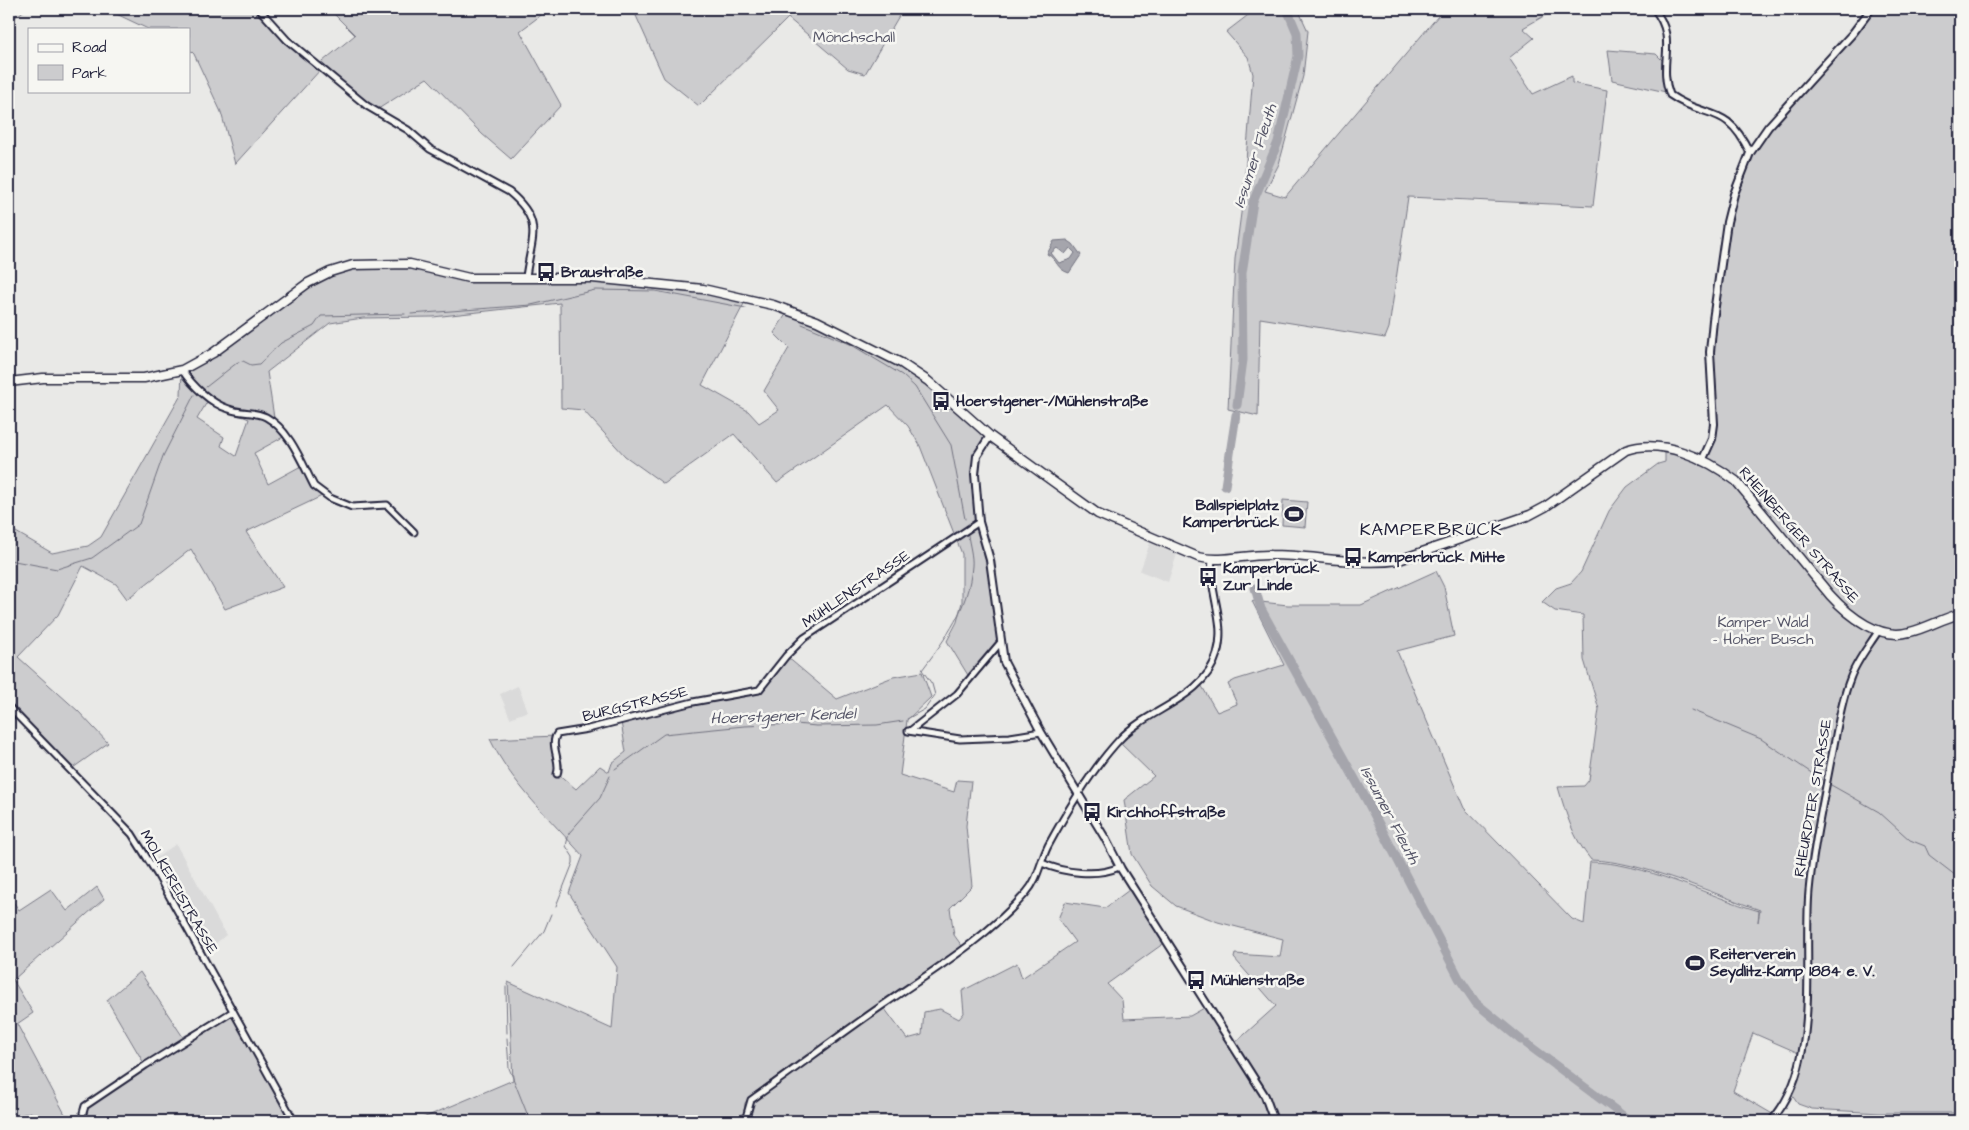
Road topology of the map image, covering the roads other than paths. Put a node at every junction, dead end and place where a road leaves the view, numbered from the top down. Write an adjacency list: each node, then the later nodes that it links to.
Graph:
1 (260, 9): 5 (street)
2 (1654, 9): 4 (street)
3 (1871, 9): 4 (street)
4 (1750, 153): 9 (street)
5 (526, 278): 6 (main road); 8 (main road)
6 (182, 370): 7 (main road); 11 (street)
7 (9, 382)
8 (990, 436): 10 (street); 12 (main road)
9 (1702, 462): 12 (main road, RHEINBERGER STRASSE); 14 (main road, RHEINBERGER STRASSE)
10 (979, 522): 15 (street); 16 (street, MÜHLENSTRASSE)
11 (414, 532)
12 (1212, 560): 20 (street)
13 (1960, 614): 14 (main road, RHEINBERGER STRASSE)
14 (1878, 630): 28 (street, RHEURDTER STRASSE)
15 (1000, 643): 18 (street); 18 (street)
16 (759, 690): 19 (street, BURGSTRASSE)
17 (9, 707): 23 (street, MOLKEREISTRASSE)
18 (1041, 732): 20 (street)
19 (557, 774)
20 (1078, 795): 21 (street); 22 (street)
21 (1042, 863): 22 (street); 26 (street)
22 (1119, 867): 27 (street)
23 (232, 1012): 24 (street); 25 (street, MOLKEREISTRASSE)
24 (83, 1113)
25 (294, 1121)
26 (745, 1121)
27 (1274, 1121)
28 (1771, 1121)

